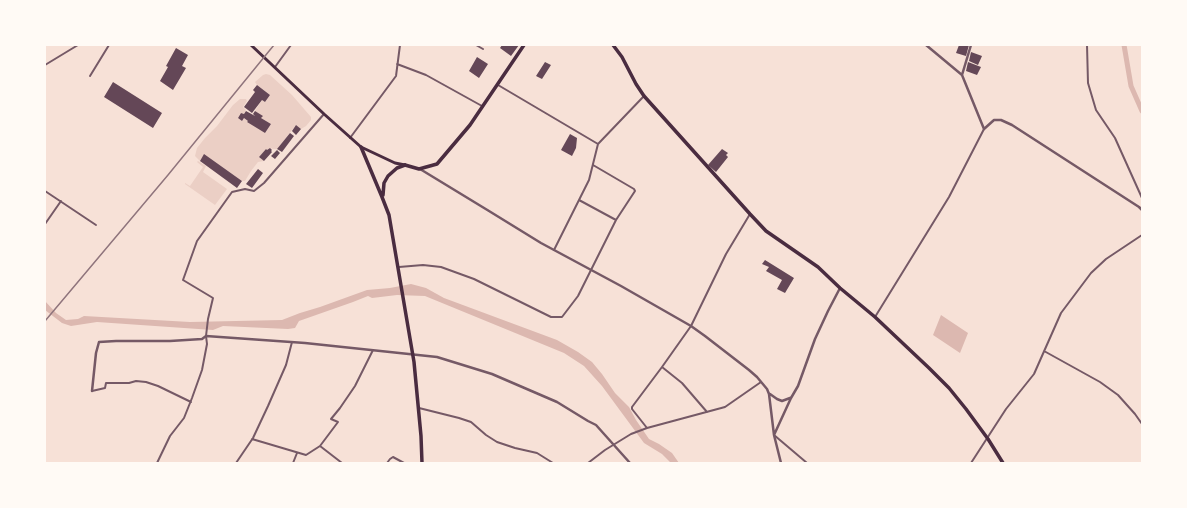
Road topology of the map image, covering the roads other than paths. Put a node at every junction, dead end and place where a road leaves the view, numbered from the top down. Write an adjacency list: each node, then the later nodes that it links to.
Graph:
1 (78, 45): 14 (street)
2 (109, 45): 17 (street)
3 (251, 45): 15 (main road)
4 (291, 45): 15 (street)
5 (400, 45): 13 (street)
6 (476, 45): 12 (street)
7 (524, 45): 18 (main road)
8 (613, 45): 19 (main road)
9 (926, 45): 16 (street)
10 (971, 45): 16 (street)
11 (1087, 45): 31 (street)
12 (483, 49)
13 (397, 64): 20 (street); 23 (street)
14 (45, 65)
15 (275, 67): 21 (main road)
16 (962, 75): 22 (street)
17 (90, 76)
18 (497, 85): 20 (main road); 24 (street)
19 (644, 96): 24 (street); 35 (main road)
20 (482, 106): 28 (main road)
21 (324, 114): 23 (main road); 46 (street)
22 (984, 129): 34 (street); 44 (street)
23 (350, 138): 25 (main road)
24 (598, 144): 27 (street)
25 (361, 146): 26 (main road); 30 (main road)
26 (405, 165): 28 (main road); 30 (main road)
27 (593, 165): 32 (street); 36 (street)
28 (419, 169): 40 (street)
29 (45, 191): 33 (street)
30 (382, 197): 41 (main road)
31 (1142, 198)
32 (579, 200): 36 (street); 40 (street)
33 (61, 201): 37 (street); 38 (street)
34 (1142, 210)
35 (750, 214): 43 (main road); 45 (street)
36 (616, 220): 42 (street)
37 (45, 224)
38 (96, 225)
39 (1142, 235): 49 (street)
40 (554, 250): 42 (street)
41 (398, 267): 42 (street); 50 (main road)
42 (591, 270): 45 (street)
43 (840, 288): 44 (main road); 55 (street)
44 (875, 317): 63 (main road)
45 (691, 326): 51 (street); 52 (street)
46 (206, 336): 47 (street); 53 (street); 56 (street)
47 (292, 342): 48 (street); 62 (street)
48 (373, 350): 50 (street); 65 (street)
49 (1044, 351): 59 (street); 63 (street)
50 (413, 355): 57 (main road); 64 (street)
51 (662, 367): 58 (street); 60 (street)
52 (761, 382): 54 (street); 58 (street)
53 (92, 391): 56 (street)
54 (770, 394): 55 (street); 61 (street)
55 (791, 398): 61 (street)
56 (191, 402): 67 (street)
57 (419, 408): 73 (main road); 74 (street)
58 (707, 412): 60 (street)
59 (1142, 424)
60 (645, 428): 64 (street)
61 (774, 435): 77 (street); 78 (street)
62 (252, 439): 66 (street); 68 (street)
63 (988, 439): 79 (street); 80 (main road)
64 (613, 445): 75 (street); 76 (street)
65 (320, 446): 66 (street); 70 (street)
66 (298, 453): 69 (street)
67 (157, 463)
68 (236, 463)
69 (293, 463)
70 (342, 463)
71 (387, 463): 72 (street)
72 (404, 463)
73 (422, 463)
74 (553, 463)
75 (588, 463)
76 (630, 463)
77 (781, 463)
78 (807, 463)
79 (971, 463)
80 (1003, 463)

